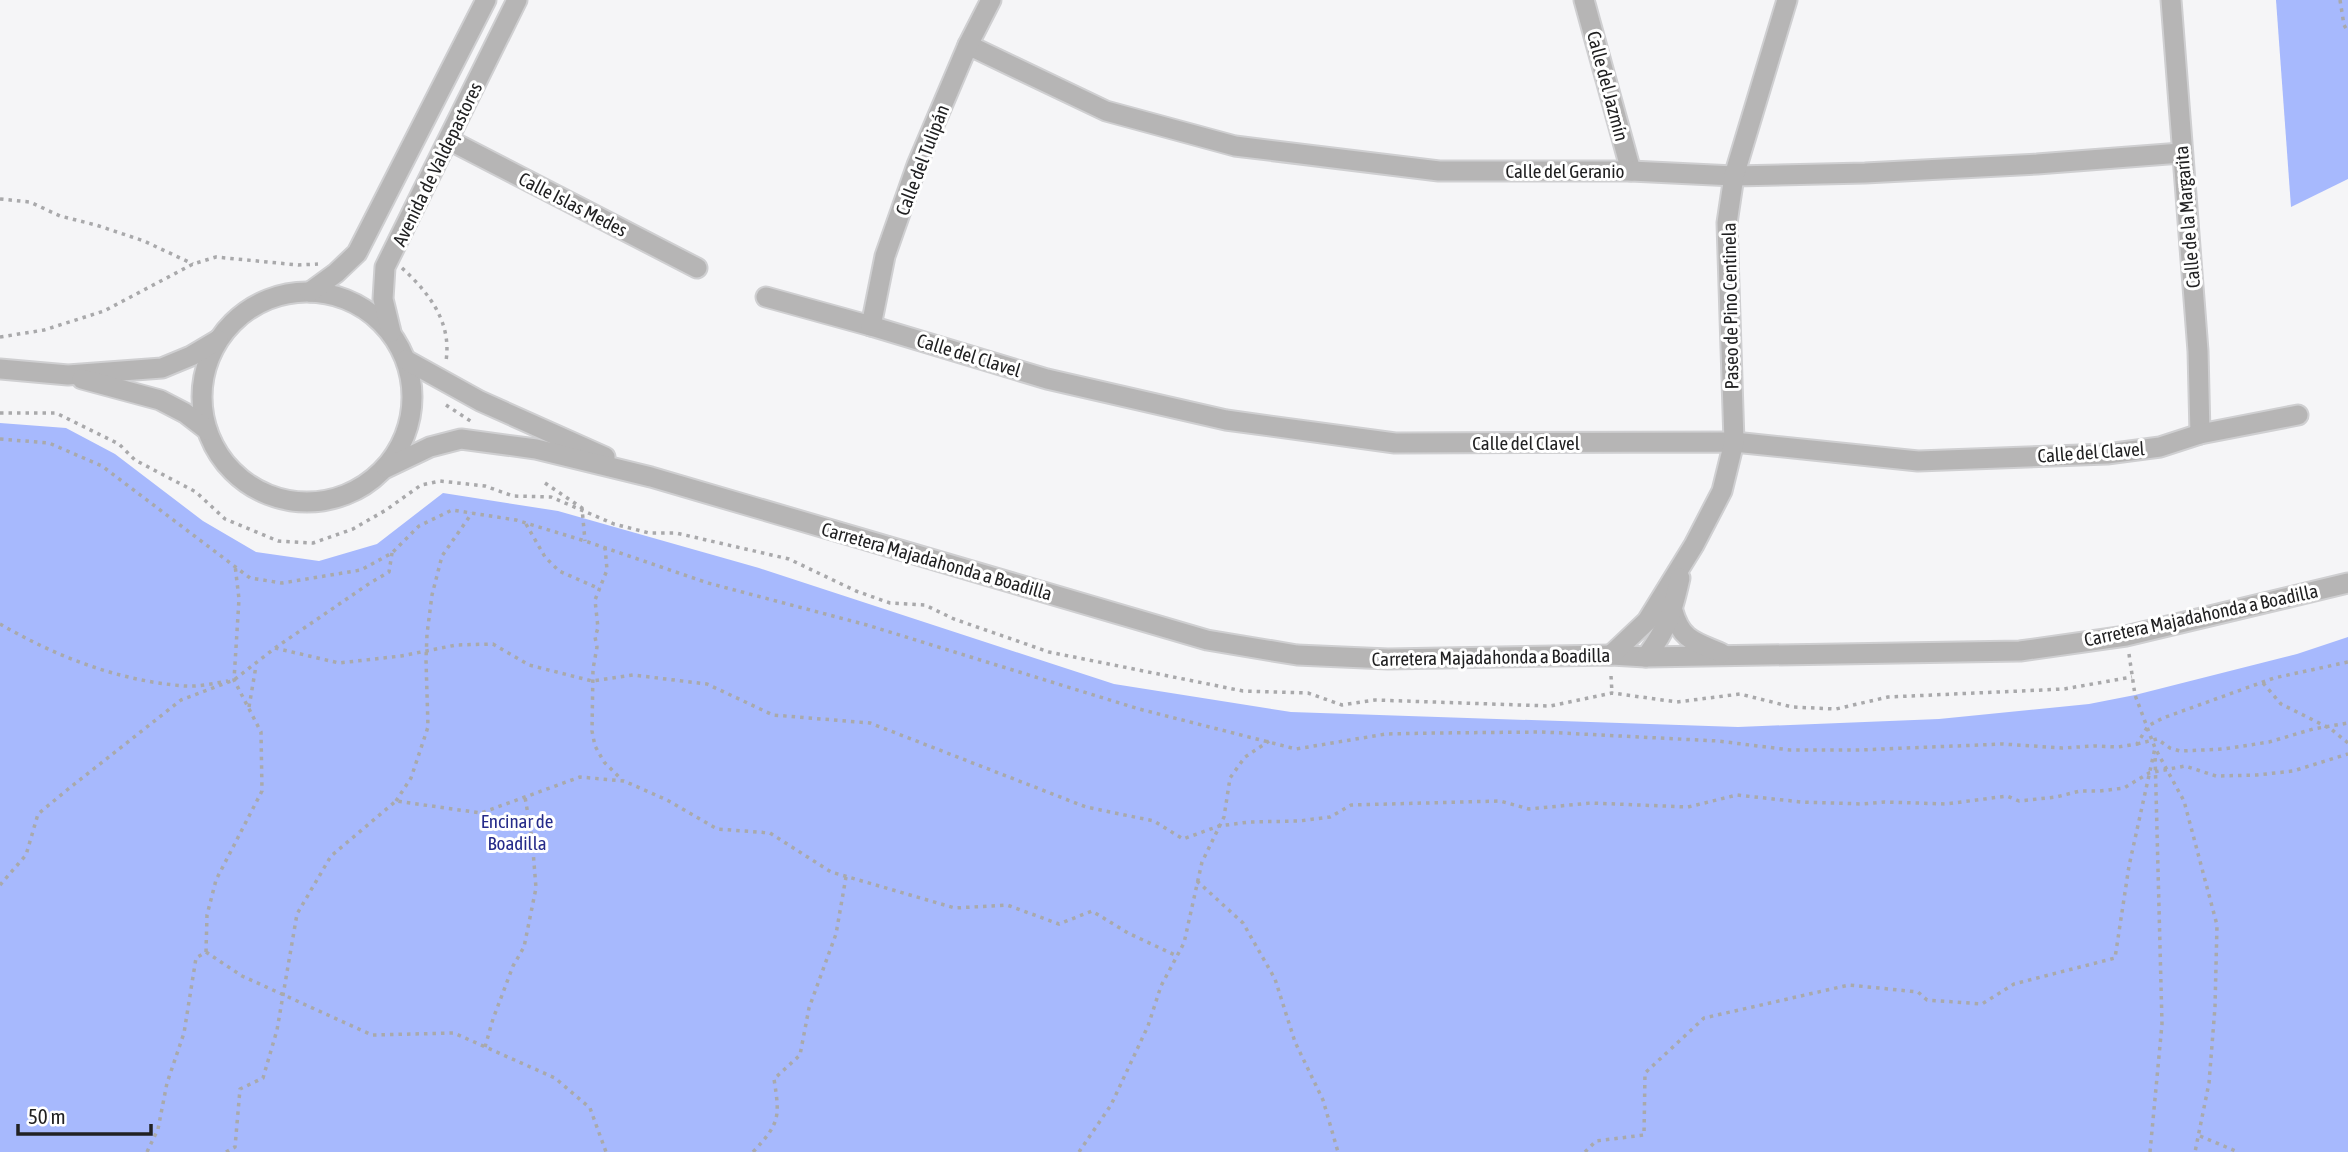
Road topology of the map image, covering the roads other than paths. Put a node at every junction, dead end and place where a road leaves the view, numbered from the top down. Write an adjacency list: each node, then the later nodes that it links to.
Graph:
1 (486, 0): 13 (street, Avenida de Valdepastores)
2 (517, 0): 8 (street, Avenida de Valdepastores)
3 (991, 0): 7 (street, Calle del Tulipán)
4 (1584, 0): 10 (street, Calle del Jazmín)
5 (1787, 0): 11 (street, Paseo de Pino Centinela)
6 (2171, 0): 9 (street, Calle de la Margarita)
7 (968, 45): 10 (street, Calle del Geranio); 15 (street, Calle del Tulipán)
8 (449, 140): 12 (street, Calle Islas Medes); 16 (street, Avenida de Valdepastores)
9 (2181, 153): 11 (street, Calle del Geranio); 23 (street, Calle de la Margarita)
10 (1631, 171): 11 (street, Calle del Geranio)
11 (1734, 176): 24 (street, Paseo de Pino Centinela)
12 (697, 268)
13 (310, 292): 16 (street); 17 (street)
14 (766, 296): 15 (street, Calle del Clavel)
15 (871, 326): 24 (street, Calle del Clavel)
16 (391, 333): 18 (street)
17 (218, 340): 20 (street); 22 (street)
18 (406, 360): 25 (street); 26 (street, Carretera Majadahonda a Boadilla)
19 (0, 369): 20 (street)
20 (68, 375): 22 (street)
21 (2298, 415): 23 (street, Calle del Clavel)
22 (207, 430): 25 (street)
23 (2200, 434): 24 (street, Calle del Clavel)
24 (1734, 442): 27 (street, Paseo de Pino Centinela)
25 (386, 468): 26 (street, Carretera Majadahonda a Boadilla)
26 (651, 477): 30 (street, Carretera Majadahonda a Boadilla)
27 (1682, 566): 29 (street); 30 (street)
28 (2348, 583): 32 (street, Carretera Majadahonda a Boadilla)
29 (1673, 611): 31 (street); 32 (street)
30 (1611, 655): 31 (street, Carretera Majadahonda a Boadilla)
31 (1646, 657): 32 (street, Carretera Majadahonda a Boadilla)
32 (1728, 657)

